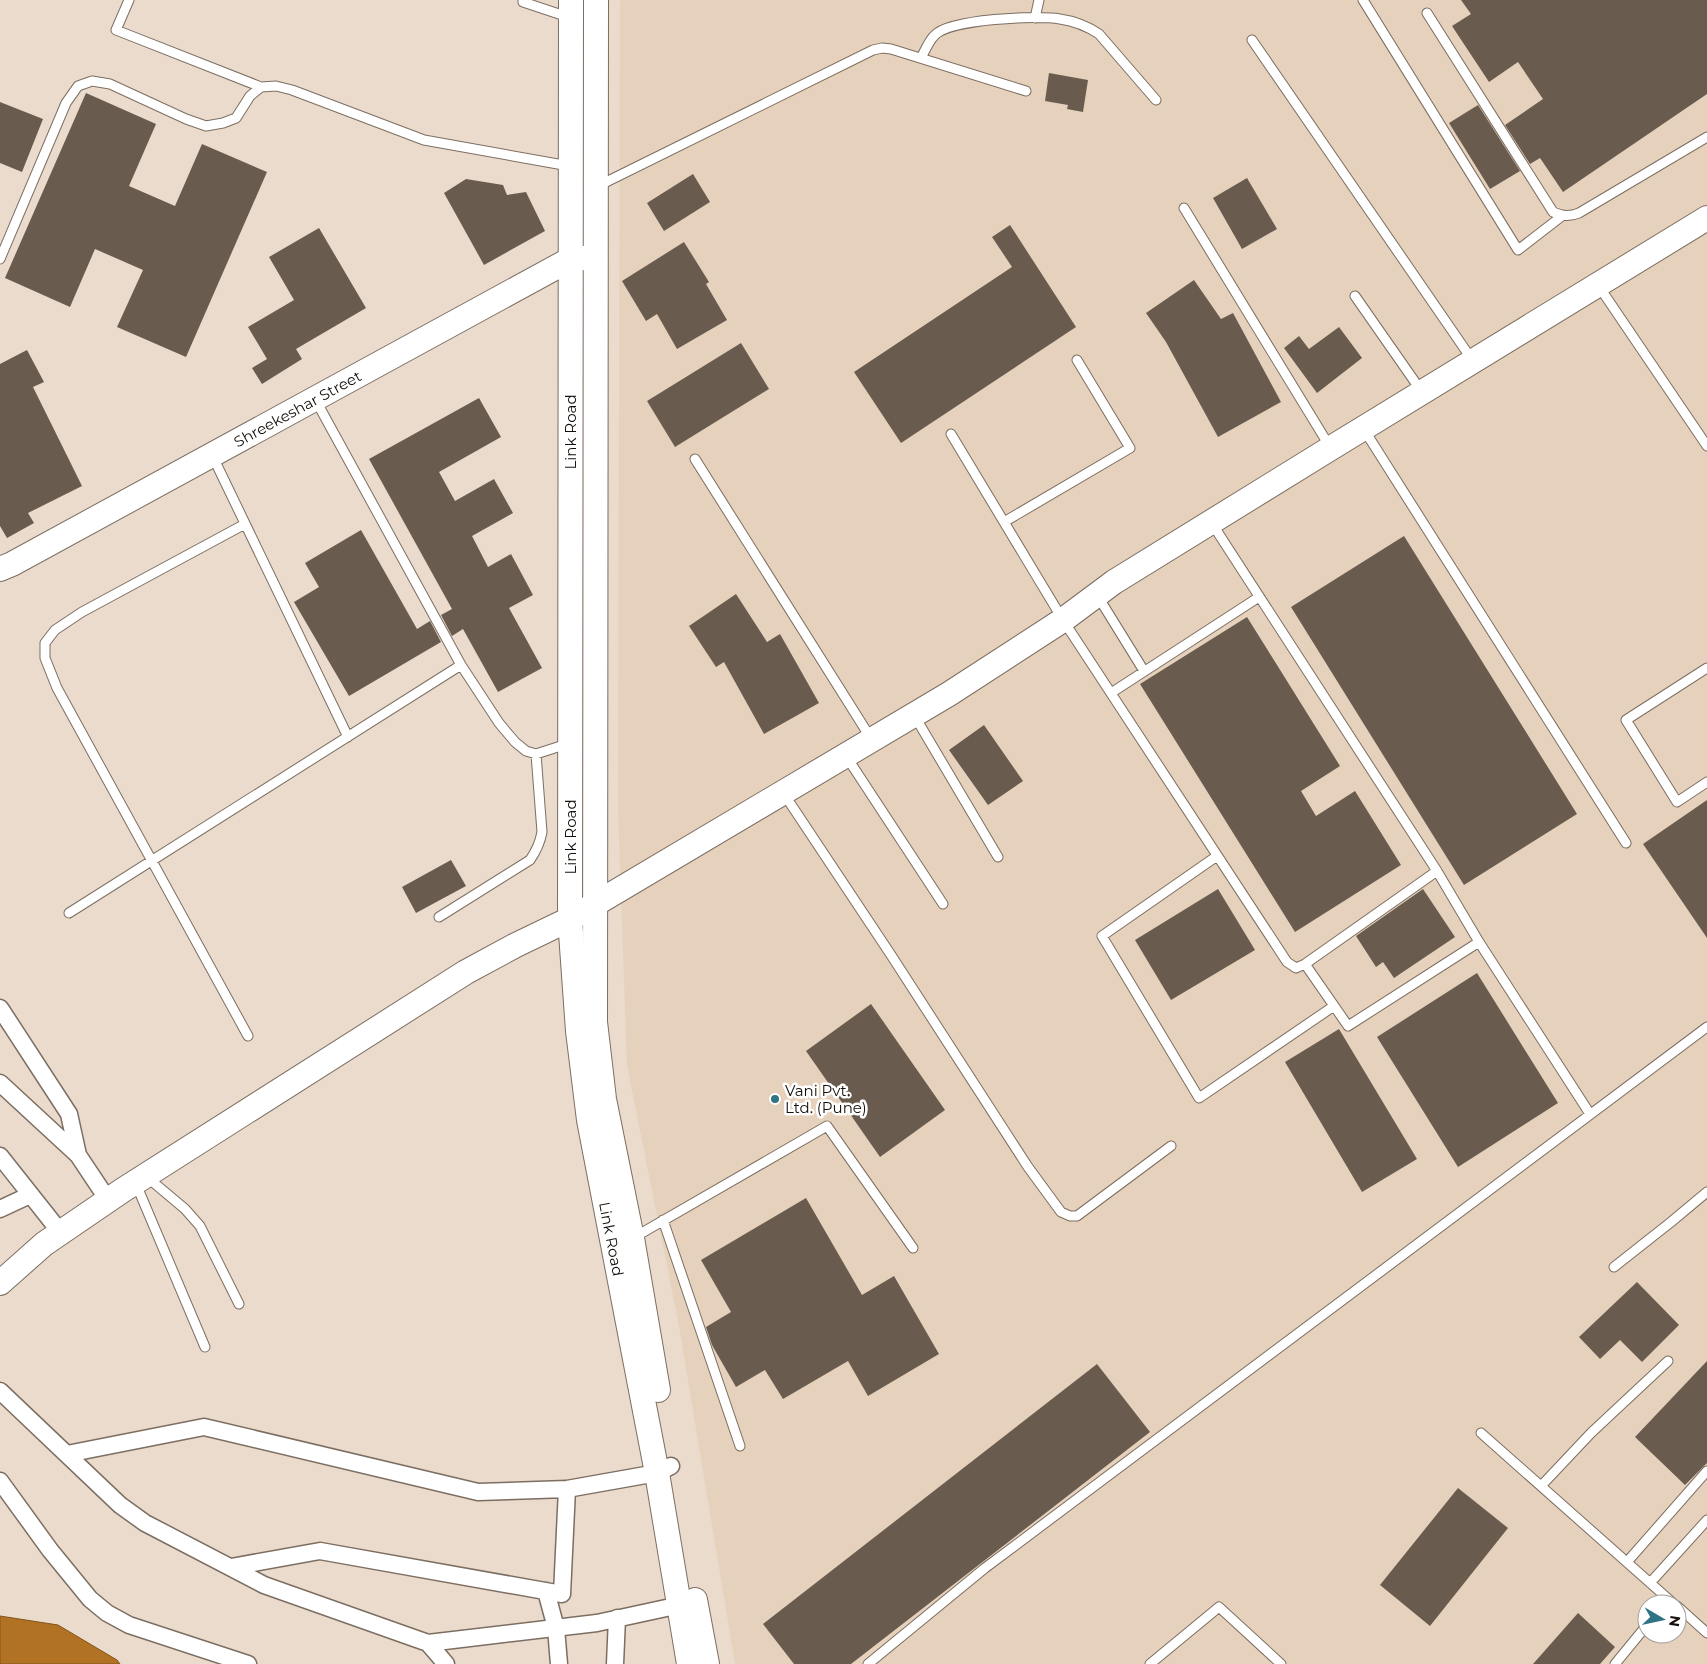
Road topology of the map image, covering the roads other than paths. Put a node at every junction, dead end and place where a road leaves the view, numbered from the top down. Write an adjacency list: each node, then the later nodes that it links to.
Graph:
1 (129, 0): 11 (lane)
2 (523, 0): 6 (lane)
3 (596, 0): 16 (street, Link Road)
4 (1039, 0): 8 (lane)
5 (1363, 0): 18 (lane)
6 (571, 9): 15 (street, Link Road)
7 (1428, 12): 18 (lane)
8 (1035, 18): 10 (lane); 13 (lane)
9 (1252, 40): 26 (lane)
10 (921, 58): 12 (lane); 16 (lane)
11 (262, 87): 15 (lane); 21 (lane)
12 (1026, 91)
13 (1156, 100)
14 (1707, 137): 18 (lane)
15 (571, 167): 22 (street, Link Road)
16 (596, 187): 20 (street, Link Road)
17 (1184, 208): 32 (lane)
18 (1562, 216)
19 (1707, 218): 23 (street)
20 (596, 258): 22 (street, Shreekeshar Street); 59 (street, Link Road)
21 (0, 259)
22 (571, 259): 28 (street, Shreekeshar Street); 49 (street, Link Road)
23 (1598, 285): 26 (street); 31 (lane)
24 (1355, 296): 27 (lane)
25 (1076, 360): 35 (lane)
26 (1473, 361): 27 (street)
27 (1422, 392): 29 (street)
28 (315, 399): 33 (street, Shreekeshar Street); 42 (lane)
29 (1363, 428): 32 (street); 54 (lane)
30 (951, 434): 35 (lane)
31 (1707, 446)
32 (1331, 448): 36 (street)
33 (211, 455): 37 (lane); 38 (street, Shreekeshar Street)
34 (695, 459): 48 (lane)
35 (1004, 522): 41 (lane)
36 (1211, 522): 39 (street); 40 (lane)
37 (245, 524): 47 (lane); 57 (lane)
38 (0, 569)
39 (1097, 595): 41 (street); 44 (lane)
40 (1259, 597): 44 (lane); 58 (lane)
41 (1063, 620): 45 (lane); 46 (street)
42 (461, 665): 47 (lane); 50 (lane)
43 (1707, 668): 52 (lane)
44 (1144, 671): 45 (lane)
45 (1110, 692): 55 (lane)
46 (914, 715): 48 (street); 56 (lane)
47 (348, 736): 57 (lane)
48 (872, 740): 51 (street)
49 (570, 743): 50 (lane); 63 (street, Link Road)
50 (536, 754): 62 (lane)
51 (846, 755): 53 (street); 60 (lane)
52 (1707, 782)
53 (783, 794): 59 (street); 72 (lane)
54 (1626, 843)
55 (1217, 856): 65 (lane); 66 (lane)
56 (998, 857)
57 (152, 861): 61 (lane); 69 (lane)
58 (1437, 871): 64 (lane); 65 (lane)
59 (595, 904): 63 (street); 82 (street, Link Road)
60 (943, 904)
61 (69, 913)
62 (440, 917)
63 (570, 919): 75 (street); 93 (street, Link Road)
64 (1479, 942): 66 (lane); 71 (lane)
65 (1305, 964): 66 (lane)
66 (1334, 1006)
67 (0, 1008): 73 (street)
68 (1707, 1027): 71 (lane)
69 (248, 1036)
70 (0, 1083): 73 (street)
71 (1590, 1114): 117 (lane)
72 (1171, 1146)
73 (78, 1155): 78 (street)
74 (0, 1156): 77 (street)
75 (140, 1179): 78 (street); 86 (lane); 87 (lane)
76 (1707, 1192): 84 (lane)
77 (30, 1195): 79 (street); 81 (street)
78 (108, 1200): 81 (street)
79 (0, 1209)
80 (663, 1220): 82 (lane); 83 (lane); 91 (lane)
81 (61, 1233): 85 (street)
82 (632, 1238): 93 (street, Link Road)
83 (913, 1248)
84 (1614, 1266)
85 (0, 1283)
86 (240, 1304)
87 (205, 1347)
88 (1668, 1361): 96 (lane)
89 (0, 1391): 92 (street)
90 (1481, 1433): 96 (lane)
91 (740, 1446)
92 (67, 1454): 97 (street); 100 (street)
93 (664, 1469): 97 (street); 104 (street, Link Road); 116 (street, Link Road)
94 (1707, 1471): 99 (lane)
95 (0, 1480): 111 (street)
96 (1541, 1486): 99 (lane)
97 (567, 1488): 102 (street)
98 (1707, 1520): 101 (lane)
99 (1627, 1562): 101 (lane)
100 (230, 1568): 102 (street); 110 (street)
101 (1650, 1582): 103 (lane)
102 (546, 1591): 107 (street)
103 (1662, 1594)
104 (680, 1605): 106 (street); 115 (street, Link Road)
105 (1687, 1616): 108 (lane)
106 (617, 1618): 107 (street); 114 (street)
107 (556, 1628): 110 (street); 113 (street)
108 (1706, 1631)
109 (1637, 1637): 120 (lane)
110 (428, 1643): 112 (street)
111 (248, 1664)
112 (446, 1664)
113 (559, 1664)
114 (615, 1664)
115 (690, 1664)
116 (707, 1664)
117 (868, 1664)
118 (1150, 1664): 119 (lane)
119 (1281, 1664)
120 (1615, 1664)

